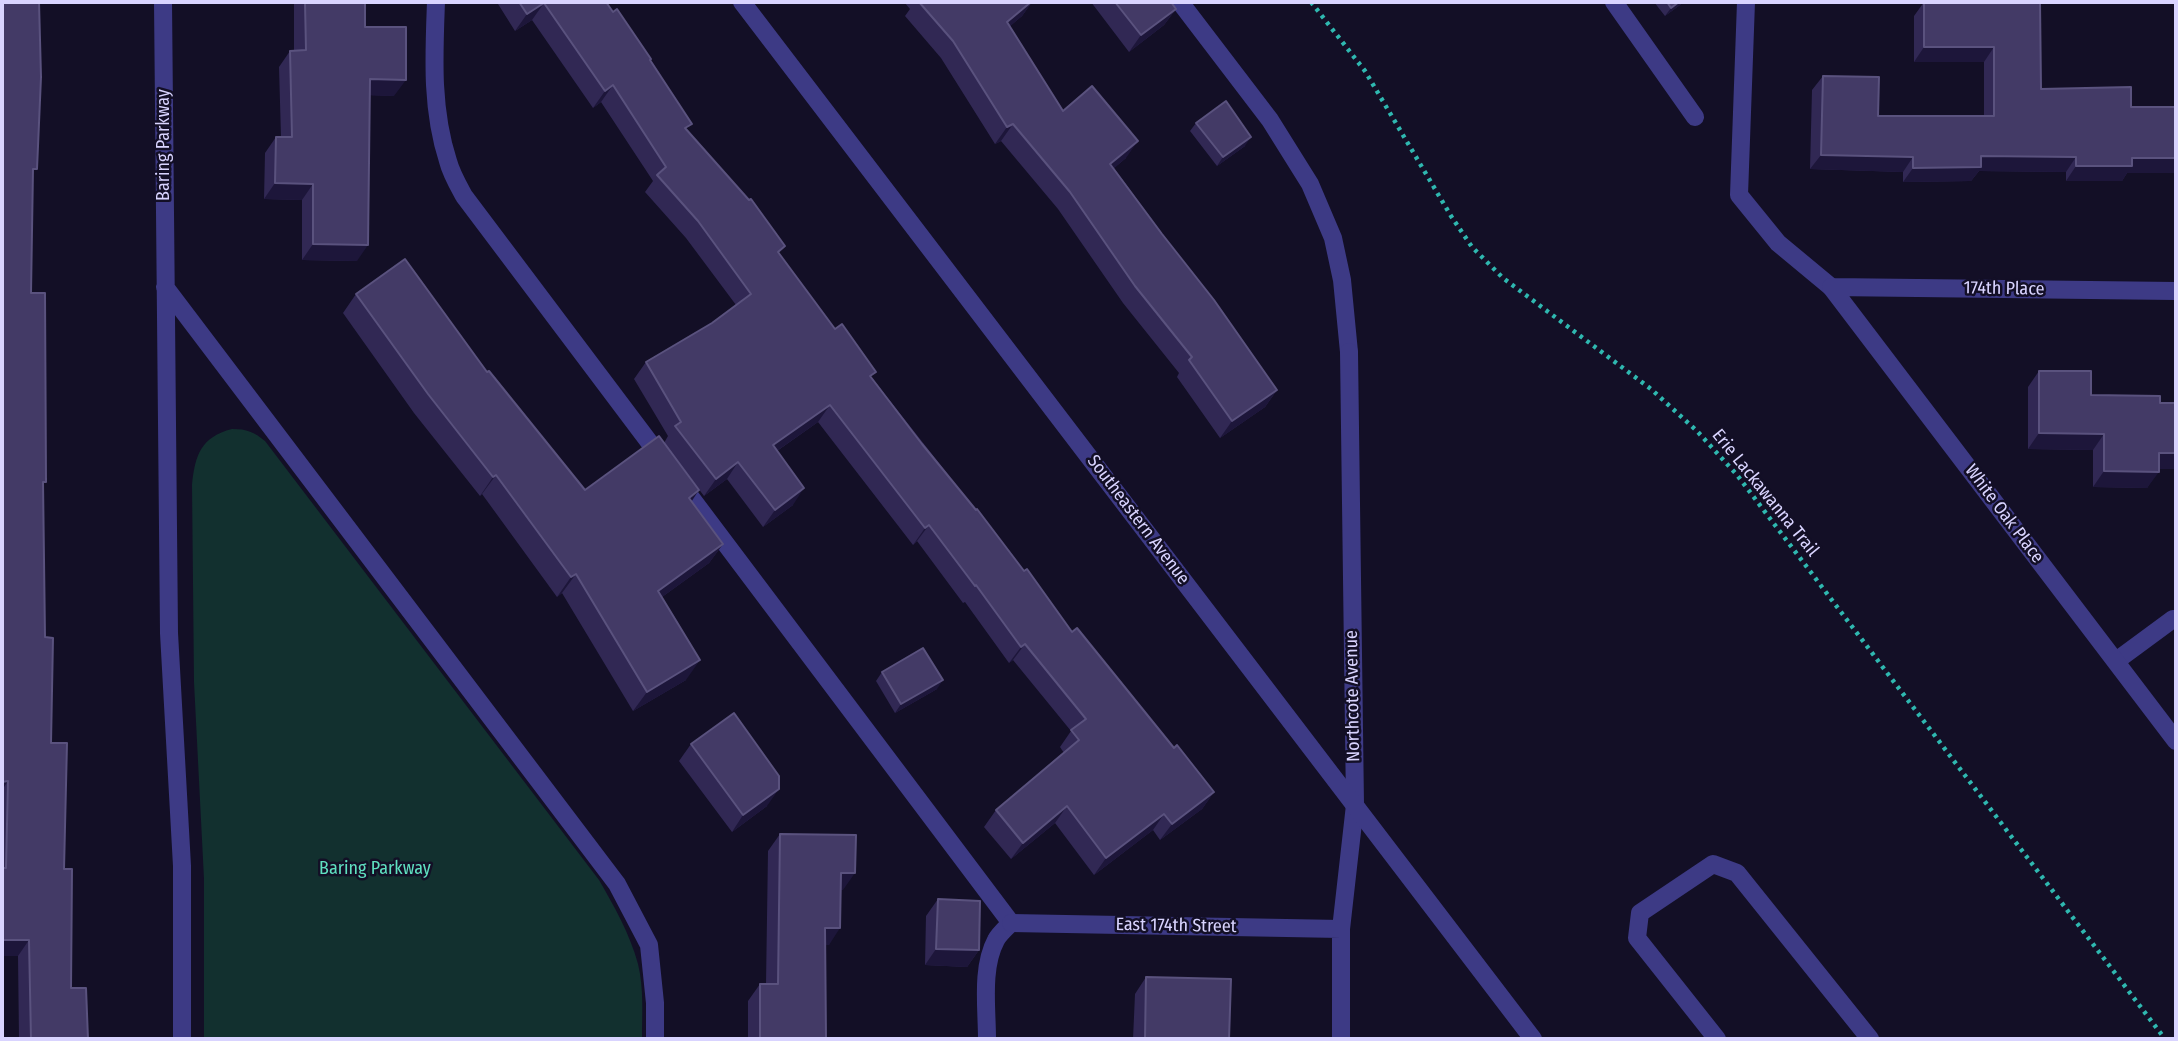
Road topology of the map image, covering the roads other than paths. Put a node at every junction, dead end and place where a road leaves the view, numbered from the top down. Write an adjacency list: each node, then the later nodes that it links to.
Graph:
1 (163, 2): 8 (street, Baring Parkway)
2 (436, 2): 15 (street)
3 (742, 2): 14 (street, Southeastern Avenue)
4 (1180, 2): 14 (street, Northcote Avenue)
5 (1614, 2): 7 (street)
6 (1746, 2): 9 (street, White Oak Place)
7 (1695, 117)
8 (166, 288): 17 (street, Baring Parkway); 18 (street)
9 (1831, 288): 10 (street, 174th Place); 12 (street, White Oak Place)
10 (2176, 291)
11 (2176, 619): 12 (street)
12 (2116, 661): 13 (street, White Oak Place)
13 (2176, 741)
14 (1354, 805): 16 (street, Northcote Avenue); 21 (street, Southeastern Avenue)
15 (1011, 923): 16 (street, East 174th Street); 19 (street)
16 (1341, 929): 20 (street, Northcote Avenue)
17 (182, 1039)
18 (655, 1039)
19 (987, 1039)
20 (1341, 1039)
21 (1533, 1039)
22 (1717, 1039): 23 (street)
23 (1870, 1039)

